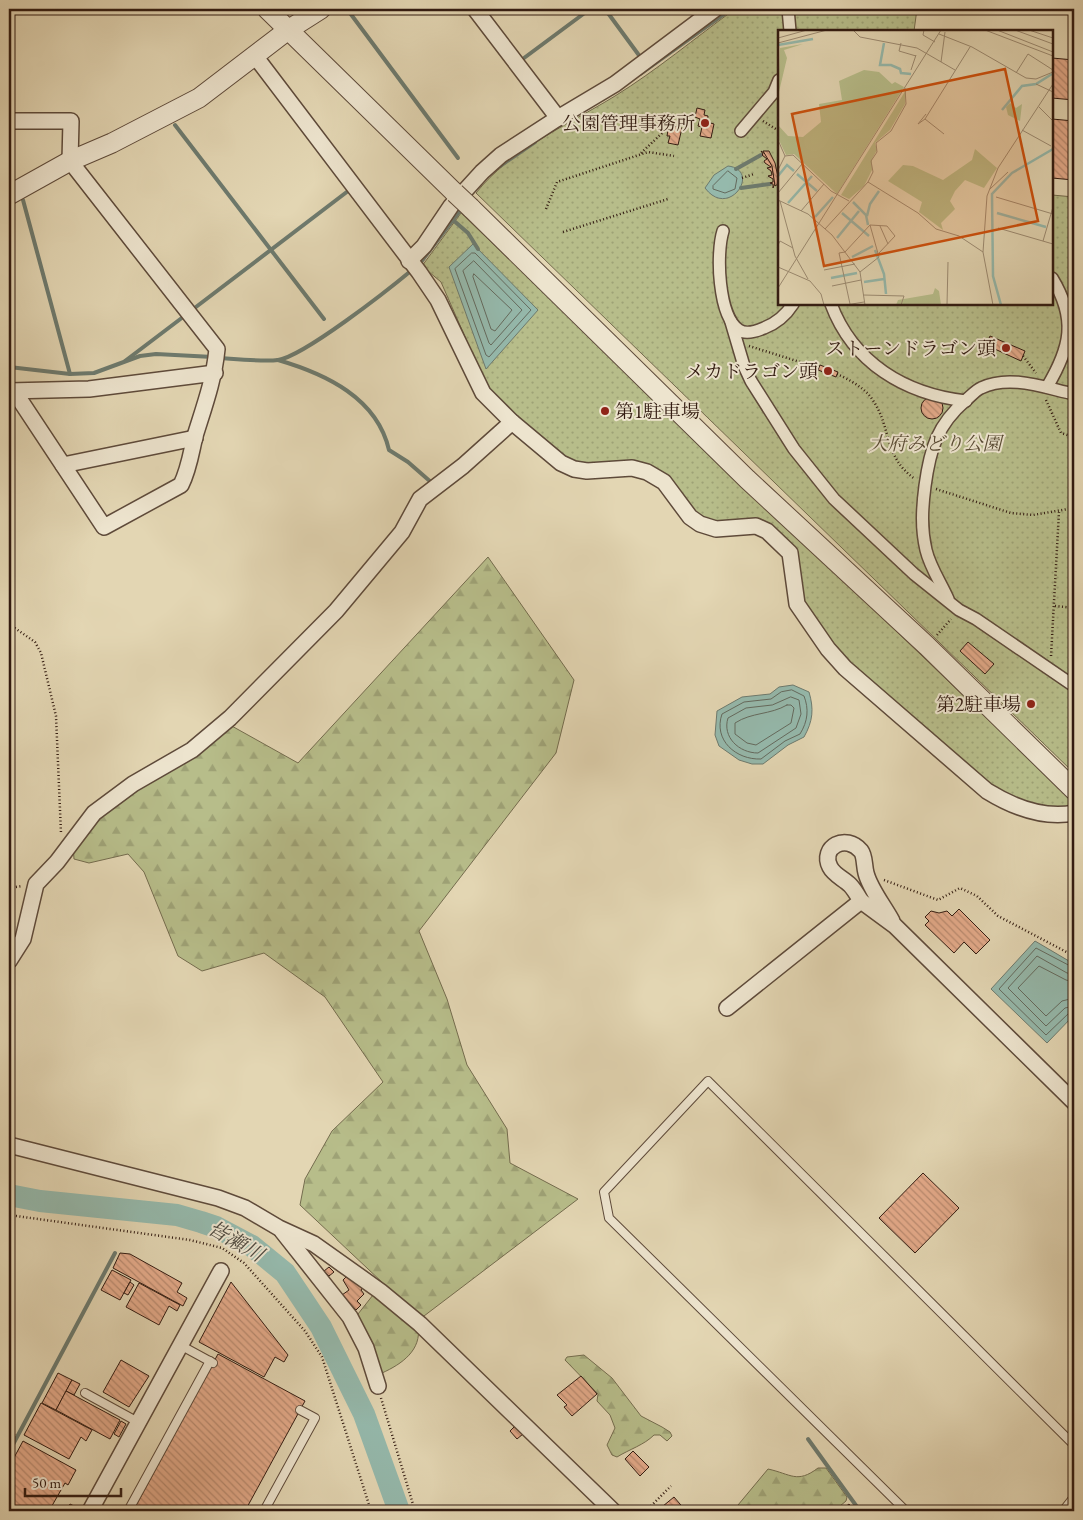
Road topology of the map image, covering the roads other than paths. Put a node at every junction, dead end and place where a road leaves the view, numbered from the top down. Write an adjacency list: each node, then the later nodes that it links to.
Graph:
1 (267, 9): 6 (street)
2 (321, 9): 6 (street)
3 (475, 9): 10 (street)
4 (715, 9): 10 (street)
5 (788, 9): 7 (street)
6 (288, 30): 8 (street); 31 (street, bridge)
7 (790, 30)
8 (255, 56): 13 (street); 16 (street)
9 (778, 82): 12 (street)
10 (558, 118): 16 (street)
11 (9, 121): 13 (street)
12 (741, 131)
13 (70, 161): 14 (street); 21 (street)
14 (9, 195)
15 (723, 231): 20 (street)
16 (413, 266): 26 (street)
17 (1053, 280): 22 (street)
18 (792, 305): 20 (street)
19 (831, 305): 25 (street)
20 (731, 322): 29 (street)
21 (216, 362): 23 (street); 27 (street)
22 (1044, 386): 24 (street); 25 (street)
23 (11, 391): 28 (street)
24 (1074, 394)
25 (966, 400): 29 (street)
26 (512, 422): 32 (street); 35 (street)
27 (195, 438): 28 (street); 28 (street)
28 (63, 464)
29 (949, 600): 30 (street)
30 (1074, 686)
31 (1074, 790)
32 (1074, 814)
33 (861, 901): 34 (street); 34 (street); 36 (street)
34 (895, 926): 37 (street)
35 (9, 961)
36 (727, 1008)
37 (1074, 1102)
38 (9, 1145): 39 (street)
39 (279, 1228): 42 (street); 51 (street)
40 (221, 1271): 41 (street)
41 (180, 1345): 45 (street); 49 (lane)
42 (378, 1386)
43 (85, 1393): 45 (lane)
44 (300, 1410): 50 (lane)
45 (138, 1422): 48 (street)
46 (1074, 1444): 52 (lane)
47 (1074, 1497): 53 (lane)
48 (90, 1511)
49 (128, 1511)
50 (264, 1511)
51 (613, 1511)
52 (906, 1511)
53 (1063, 1511)

